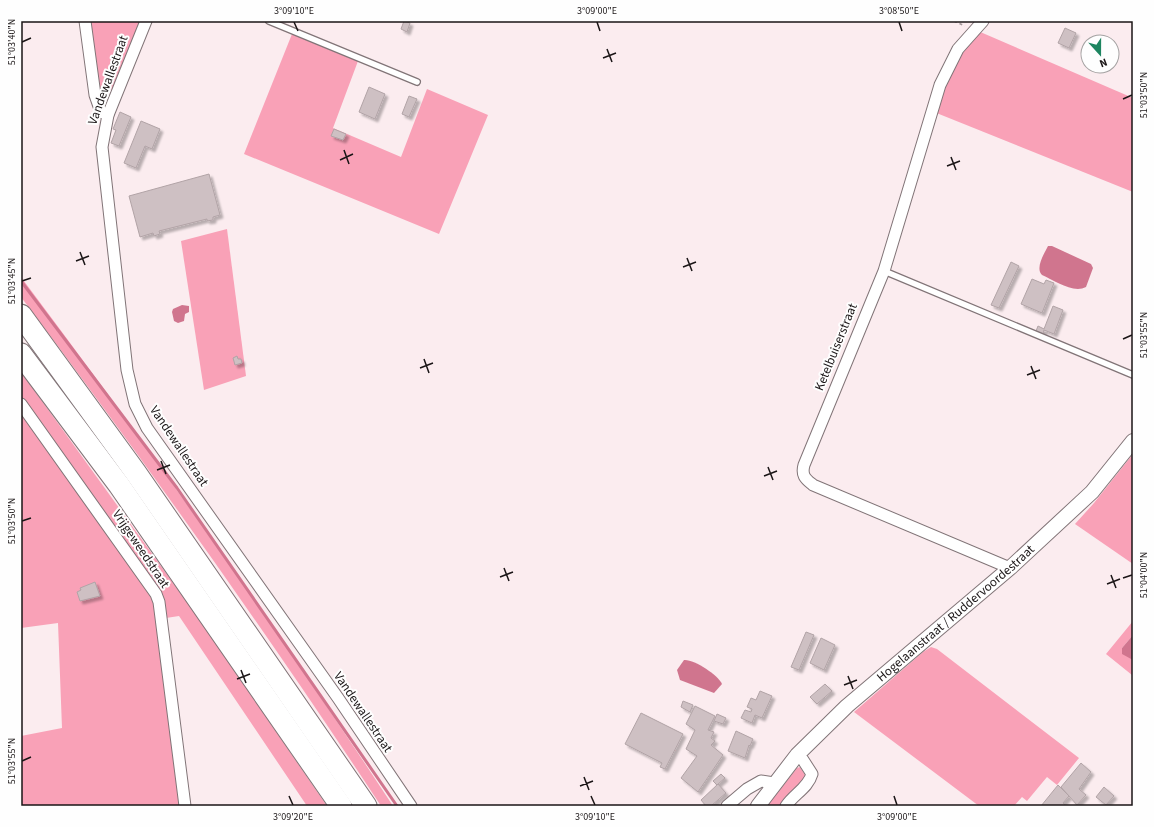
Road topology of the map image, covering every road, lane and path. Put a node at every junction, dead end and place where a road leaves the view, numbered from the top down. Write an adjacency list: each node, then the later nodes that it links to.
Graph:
1 (85, 21): 6 (street)
2 (146, 21): 6 (street, Vandewallestraat)
3 (269, 21): 5 (lane)
4 (983, 21): 7 (street, Ketelbuiserstraat)
5 (417, 82)
6 (108, 115): 19 (street, Vandewallestraat)
7 (884, 271): 10 (lane); 13 (street, Ketelbuiserstraat)
8 (21, 315): 18 (highway)
9 (21, 354): 17 (highway)
10 (1133, 375)
11 (21, 404): 16 (street, Vrijgeweedstraat)
12 (1133, 441): 13 (street, Hogelaanstraat / Ruddervoordestraat)
13 (1010, 568): 14 (street, Hogelaanstraat / Ruddervoordestraat)
14 (797, 755): 15 (street, Hogelaanstraat / Ruddervoordestraat); 22 (street)
15 (774, 783): 20 (street); 21 (street, Hogelaanstraat / Ruddervoordestraat)
16 (185, 806)
17 (341, 806)
18 (366, 806)
19 (411, 806)
20 (726, 806)
21 (758, 806)
22 (786, 806)

